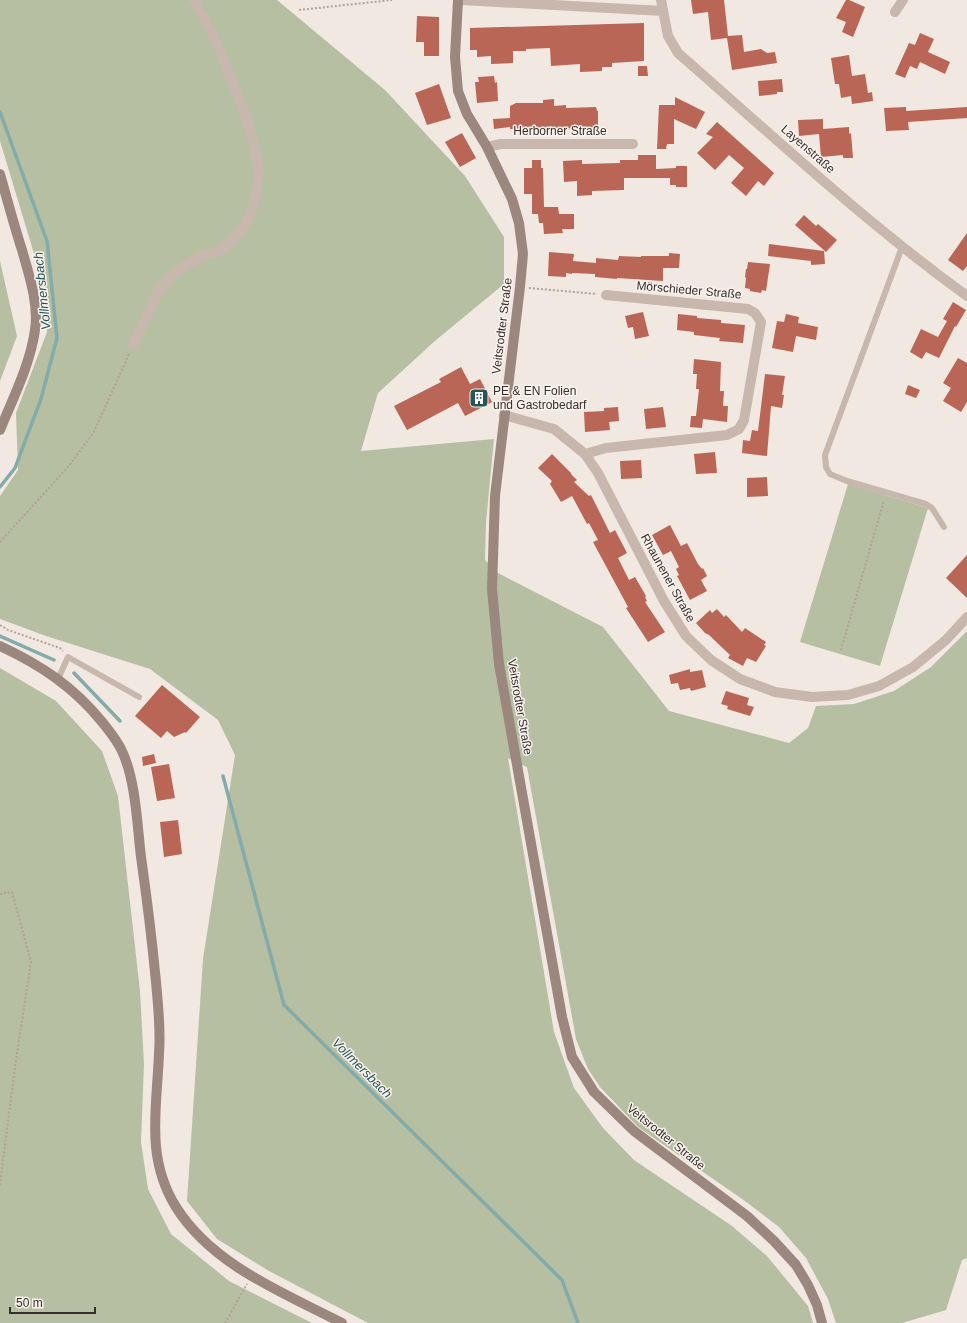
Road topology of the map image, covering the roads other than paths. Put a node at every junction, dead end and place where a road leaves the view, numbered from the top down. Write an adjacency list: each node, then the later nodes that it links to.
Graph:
1 (194, 0): 14 (street)
2 (458, 0): 9 (street, Veitsrodter Straße)
3 (462, 0): 6 (street)
4 (661, 0): 6 (street, Layenstraße)
5 (903, 0): 7 (street)
6 (663, 11): 11 (street, Layenstraße)
7 (895, 12)
8 (634, 144): 9 (street, Herborner Straße)
9 (487, 147): 15 (street, Veitsrodter Straße)
10 (0, 174): 16 (street)
11 (902, 247): 13 (street, Layenstraße); 18 (lane)
12 (606, 295): 17 (street, Mörschieder Straße)
13 (967, 296)
14 (133, 345)
15 (504, 415): 17 (street, Rhaunener Straße); 24 (street, Veitsrodter Straße)
16 (0, 430)
17 (585, 454): 19 (street, Rhaunener Straße)
18 (944, 527)
19 (967, 617)
20 (0, 646): 21 (street)
21 (58, 679): 22 (lane); 23 (street)
22 (139, 697)
23 (342, 1323)
24 (822, 1323)

